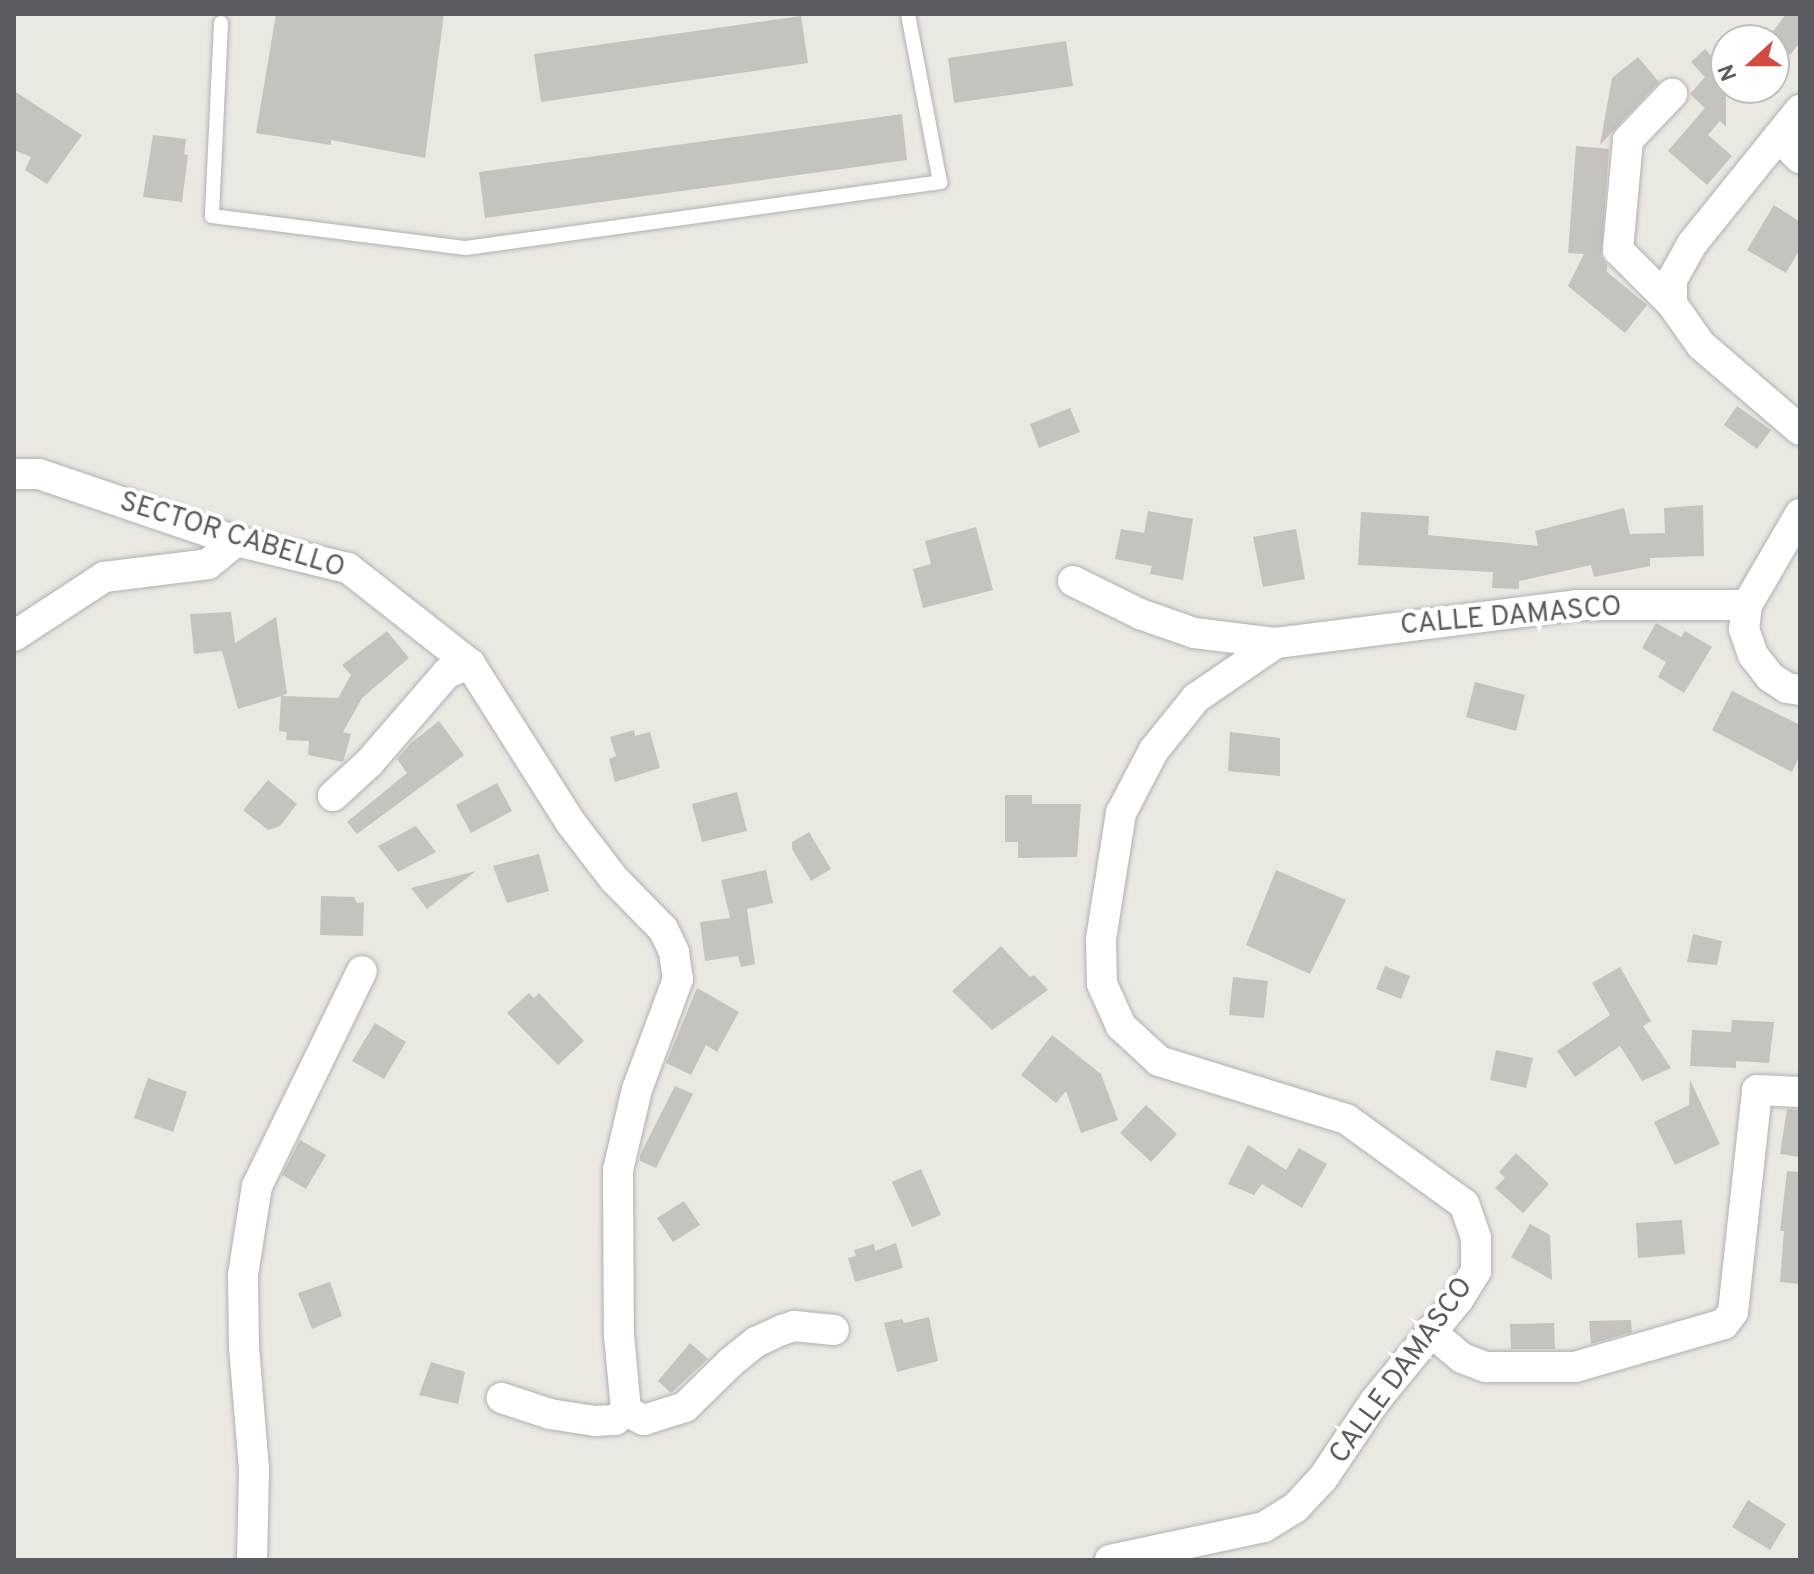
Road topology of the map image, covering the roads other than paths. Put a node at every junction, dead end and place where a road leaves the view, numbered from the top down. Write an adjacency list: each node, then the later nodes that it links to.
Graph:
1 (908, 14): 2 (lane)
2 (221, 23)
3 (1672, 94): 7 (street)
4 (1800, 110): 5 (street)
5 (1778, 137): 6 (street); 7 (street)
6 (1800, 158)
7 (1672, 304): 8 (street)
8 (1800, 430)
9 (14, 474): 11 (street, SECTOR CABELLO)
10 (1795, 529): 13 (street)
11 (236, 541): 14 (street); 16 (street, SECTOR CABELLO)
12 (1073, 581): 15 (street, CALLE DAMASCO)
13 (1747, 605): 15 (street, CALLE DAMASCO); 17 (street)
14 (14, 636)
15 (1276, 643): 22 (street, CALLE DAMASCO)
16 (470, 664): 18 (street); 24 (street, SECTOR CABELLO)
17 (1800, 690)
18 (333, 796)
19 (362, 971): 25 (street)
20 (1800, 1092): 22 (street)
21 (834, 1330): 24 (street)
22 (1430, 1331): 26 (street, CALLE DAMASCO)
23 (502, 1398): 24 (street)
24 (626, 1411)
25 (252, 1560)
26 (1110, 1560)

